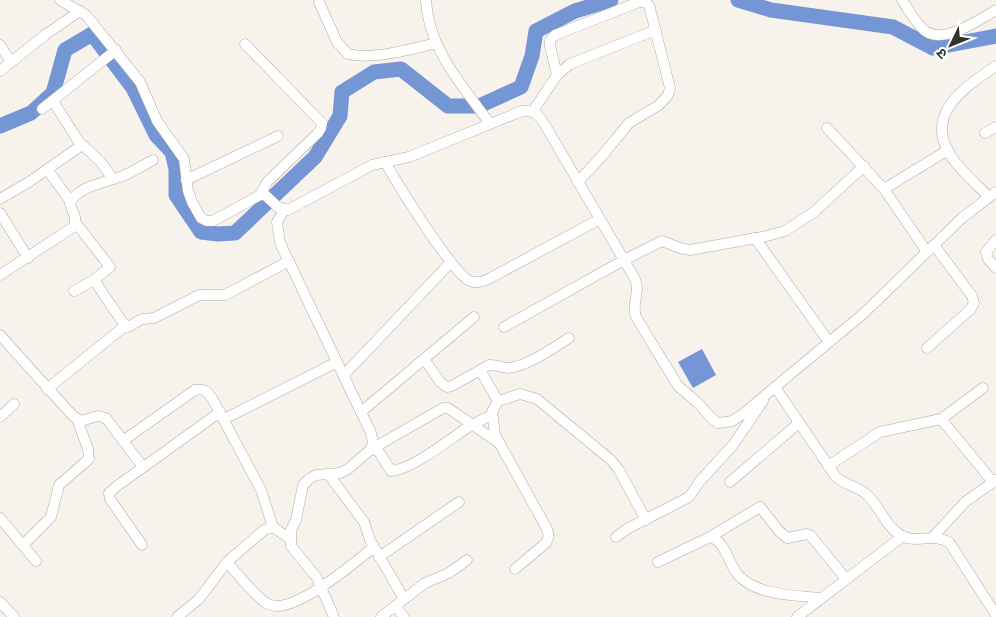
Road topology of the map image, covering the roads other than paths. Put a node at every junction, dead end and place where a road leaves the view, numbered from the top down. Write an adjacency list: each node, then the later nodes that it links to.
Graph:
1 (60, 0): 6 (street)
2 (426, 0): 8 (street)
3 (902, 0): 5 (street)
4 (319, 2): 8 (street)
5 (996, 10)
6 (80, 12): 11 (street); 12 (street)
7 (656, 30): 15 (street); 15 (street); 32 (street)
8 (436, 43): 19 (street)
9 (245, 44): 35 (street)
10 (0, 45): 12 (street)
11 (115, 51): 16 (street); 31 (street)
12 (11, 62): 14 (street)
13 (996, 66): 25 (street)
14 (0, 72)
15 (557, 75): 18 (street)
16 (53, 100): 17 (street); 24 (street)
17 (42, 109)
18 (534, 111): 19 (street); 32 (street)
19 (490, 124): 27 (street)
20 (996, 127): 22 (street)
21 (827, 128): 28 (street)
22 (985, 133)
23 (278, 136): 31 (street)
24 (82, 145): 29 (street); 30 (street)
25 (948, 150): 33 (street); 34 (street)
26 (153, 160): 30 (street)
27 (384, 162): 38 (street); 48 (street)
28 (864, 166): 33 (street); 42 (street)
29 (47, 169): 36 (street); 37 (street)
30 (113, 179): 37 (street)
31 (186, 180): 35 (street)
32 (578, 182): 40 (street)
33 (884, 189): 44 (street)
34 (992, 194): 44 (street)
35 (263, 195): 38 (street)
36 (0, 199)
37 (70, 201): 41 (street)
38 (281, 208): 47 (street)
39 (0, 214): 45 (street)
40 (600, 219): 46 (street); 48 (street)
41 (76, 223): 45 (street); 51 (street)
42 (755, 238): 46 (street); 58 (street)
43 (996, 240): 49 (street)
44 (930, 248): 58 (street); 59 (street)
45 (28, 258): 50 (street)
46 (624, 260): 55 (street); 67 (street)
47 (289, 261): 54 (street); 61 (street)
48 (451, 262): 63 (street)
49 (996, 268)
50 (0, 275)
51 (94, 280): 52 (street); 54 (street)
52 (74, 291)
53 (474, 317): 60 (street)
54 (126, 326): 66 (street)
55 (504, 327)
56 (0, 335): 66 (street)
57 (569, 338): 62 (street)
58 (829, 342): 64 (street)
59 (927, 348)
60 (425, 360): 62 (street); 70 (street)
61 (337, 362): 63 (street); 72 (street)
62 (480, 370): 68 (street)
63 (344, 376): 70 (street)
64 (775, 387): 67 (street); 76 (street)
65 (984, 388): 75 (street)
66 (47, 389): 74 (street)
67 (765, 396): 88 (street)
68 (498, 401): 71 (street); 88 (street)
69 (14, 404): 73 (street)
70 (361, 412): 80 (street)
71 (492, 415): 77 (street); 79 (street)
72 (222, 416): 78 (street); 82 (street); 89 (street)
73 (0, 417)
74 (77, 419): 78 (street); 96 (street)
75 (941, 419): 81 (street); 84 (street)
76 (799, 423): 81 (street); 85 (street)
77 (473, 424): 79 (street); 80 (street); 80 (street)
78 (124, 440): 82 (street)
79 (499, 443): 103 (street)
80 (370, 450): 83 (street)
81 (828, 466): 90 (street)
82 (143, 467): 95 (street)
83 (329, 475): 94 (street); 97 (street)
84 (994, 481): 91 (street)
85 (730, 482)
86 (459, 502): 98 (street)
87 (0, 518): 96 (street)
88 (646, 520): 92 (street)
89 (272, 527): 94 (street); 101 (street)
90 (903, 536): 91 (street); 104 (street)
91 (933, 536): 110 (street)
92 (616, 537)
93 (710, 537): 102 (street); 104 (street); 106 (street)
94 (290, 539): 105 (street)
95 (142, 545)
96 (23, 546): 100 (street)
97 (374, 547): 98 (street); 105 (street)
98 (379, 557): 107 (street)
99 (467, 560): 107 (street)
100 (36, 562)
101 (227, 562): 105 (street); 112 (street)
102 (658, 562)
103 (515, 569)
104 (846, 579): 106 (street)
105 (321, 588): 113 (street)
106 (820, 598): 116 (street)
107 (404, 599): 109 (street)
108 (0, 602): 111 (street)
109 (395, 606): 114 (street); 115 (street)
110 (994, 608)
111 (14, 617)
112 (177, 617)
113 (334, 617)
114 (380, 617)
115 (404, 617)
116 (797, 617)

